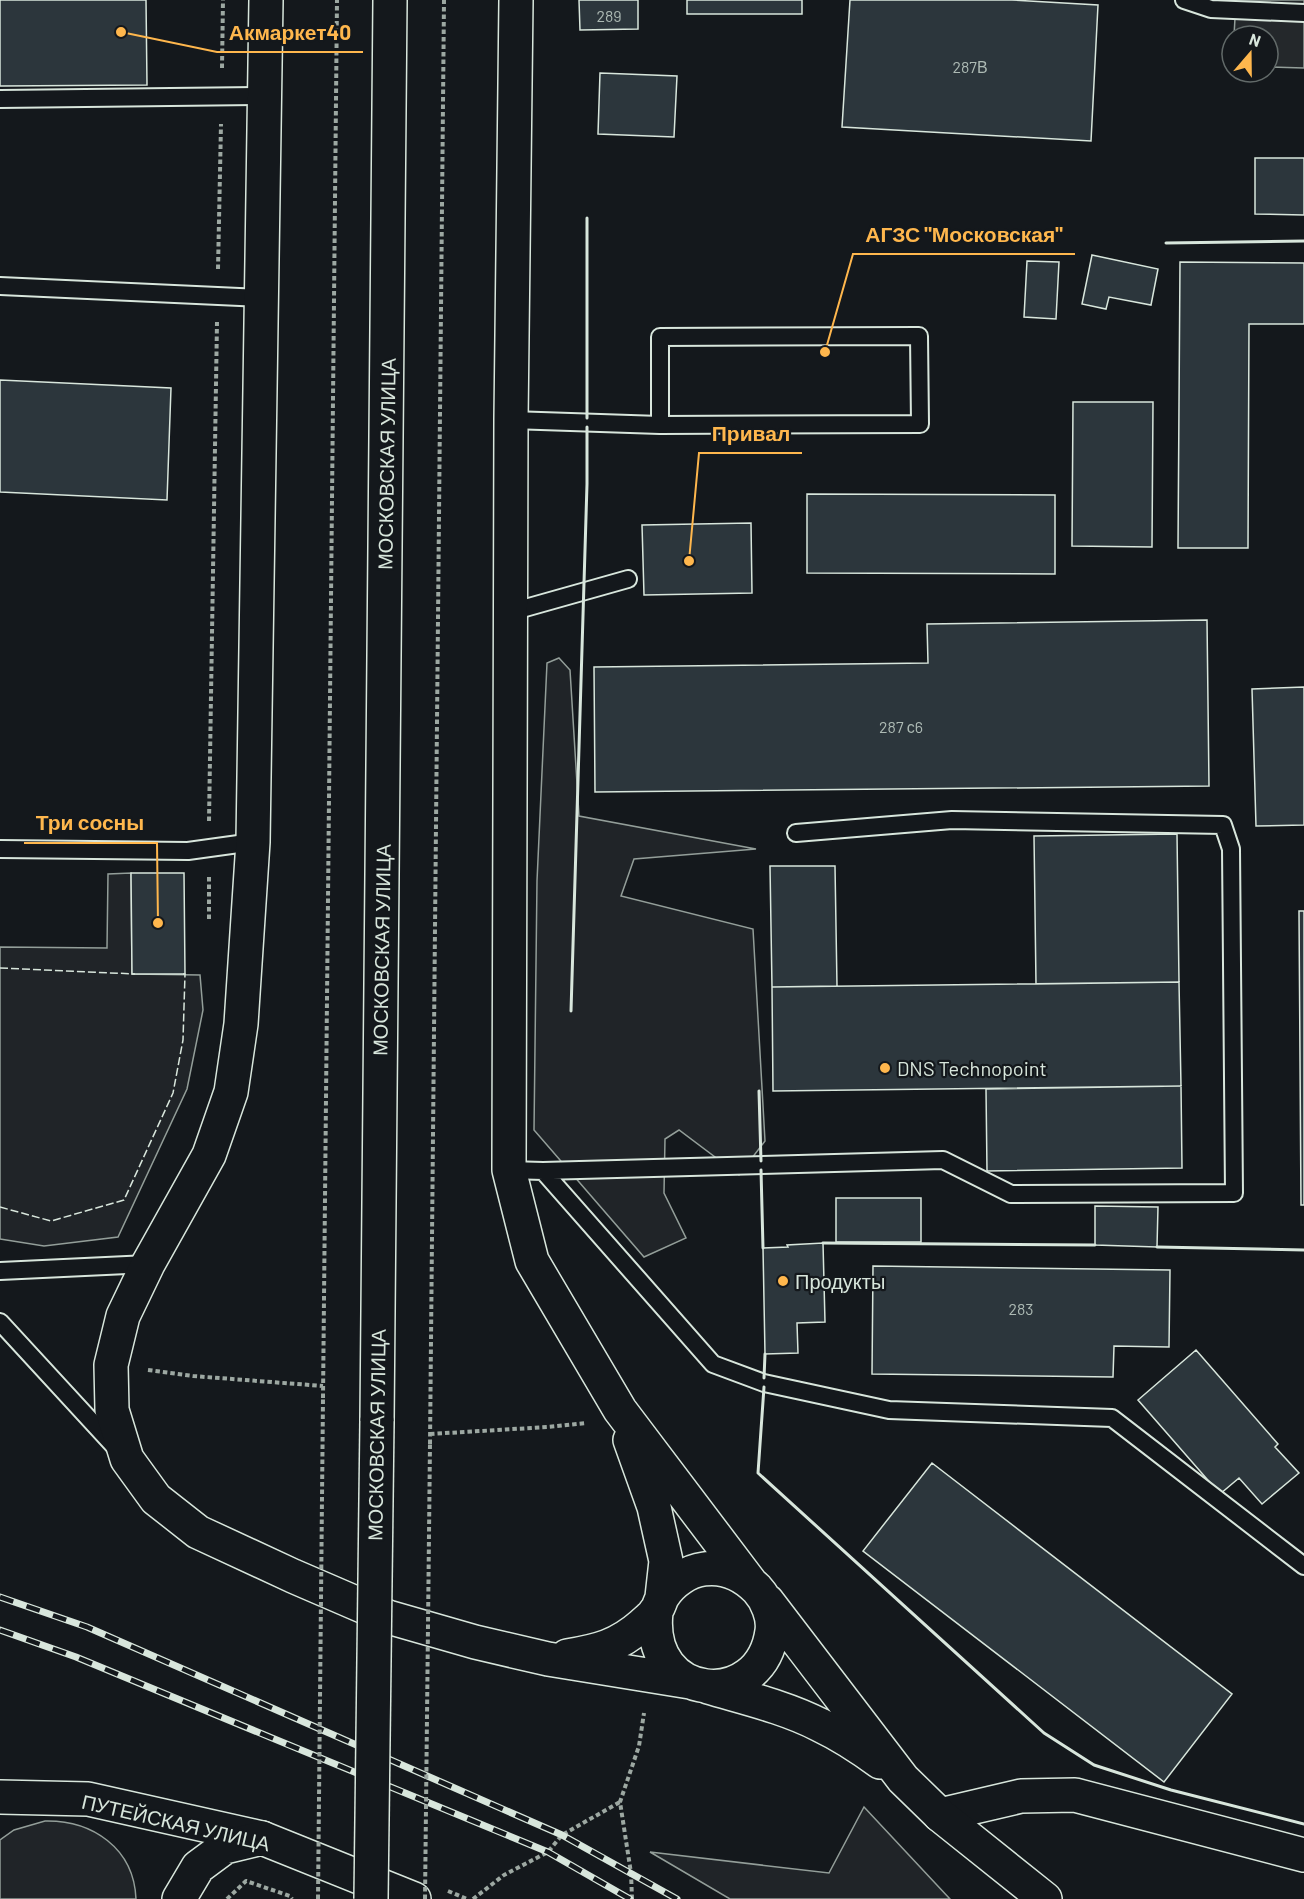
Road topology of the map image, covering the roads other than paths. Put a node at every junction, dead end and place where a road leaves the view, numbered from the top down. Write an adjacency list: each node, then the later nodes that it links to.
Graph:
1 (266, 0): 6 (main road)
2 (390, 0): 35 (main road, МОСКОВСКАЯ УЛИЦА, bridge)
3 (516, 0): 10 (main road)
4 (1184, 0): 5 (lane)
5 (1304, 13)
6 (265, 96): 7 (lane); 9 (main road)
7 (0, 99)
8 (0, 286): 9 (lane)
9 (261, 298): 15 (main road)
10 (511, 420): 11 (lane); 13 (main road)
11 (660, 425): 11 (lane)
12 (628, 579): 13 (lane)
13 (511, 612): 17 (main road)
14 (796, 833): 18 (lane)
15 (253, 842): 16 (lane); 19 (main road)
16 (0, 849)
17 (509, 1170): 18 (lane); 22 (main road)
18 (543, 1171): 24 (lane)
19 (148, 1264): 20 (lane); 23 (main road)
20 (0, 1271)
21 (0, 1322): 23 (lane)
22 (620, 1410): 25 (main road); 26 (main road)
23 (127, 1459): 27 (main road)
24 (1304, 1566)
25 (756, 1588): 26 (main road); 28 (main road); 29 (main road)
26 (659, 1604): 27 (main road); 28 (main road)
27 (548, 1659): 28 (main road)
28 (698, 1684): 29 (main road)
29 (903, 1779): 31 (main road)
30 (3, 1800): 32 (main road, ПУТЕЙСКАЯ УЛИЦА)
31 (940, 1815): 33 (main road); 37 (main road)
32 (262, 1838): 34 (main road); 36 (main road, ПУТЕЙСКАЯ УЛИЦА)
33 (1304, 1855)
34 (178, 1899)
35 (371, 1899)
36 (414, 1899)
37 (1045, 1899)

